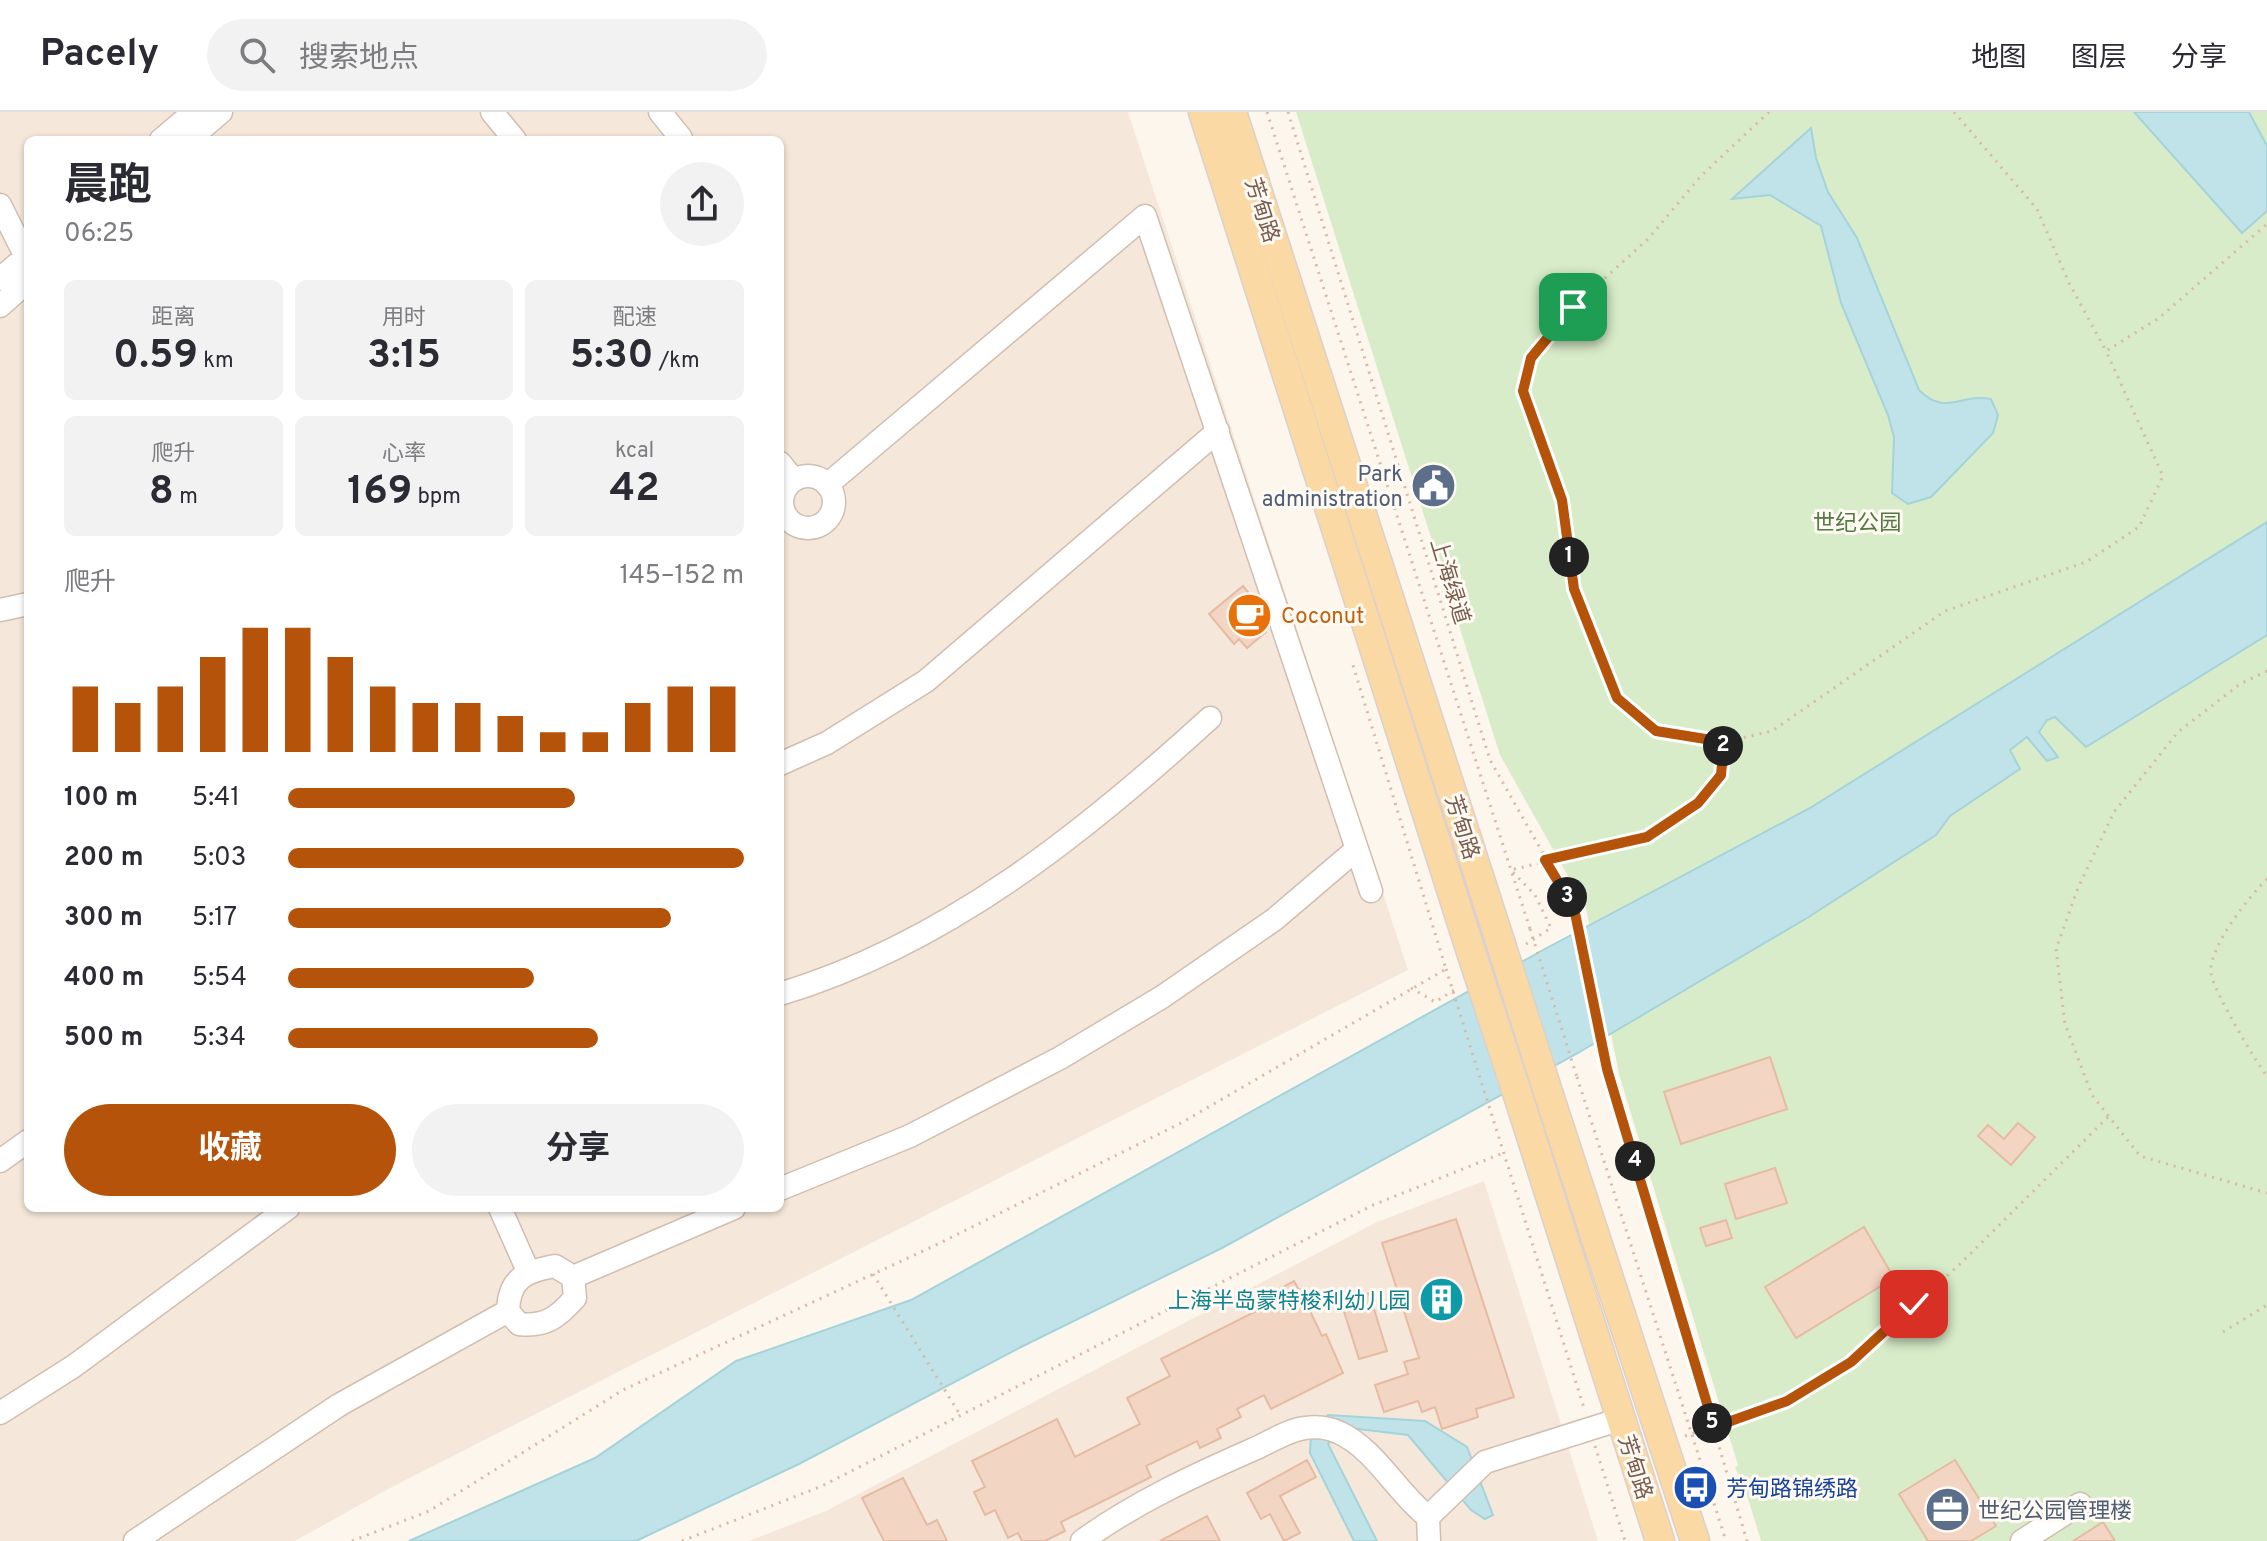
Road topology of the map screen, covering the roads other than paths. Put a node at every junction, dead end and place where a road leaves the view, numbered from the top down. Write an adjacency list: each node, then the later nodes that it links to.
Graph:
1 (194, 112): 7 (street)
2 (221, 112): 8 (street)
3 (492, 112): 9 (street)
4 (660, 112): 10 (street)
5 (1203, 112): 38 (main road, 芳甸路, bridge)
6 (1232, 112): 45 (main road, 芳甸路, bridge)
7 (166, 136)
8 (193, 136)
9 (512, 136)
10 (679, 136)
11 (0, 205): 12 (street)
12 (24, 252)
13 (24, 260): 14 (street)
14 (0, 279)
15 (24, 285): 16 (street)
16 (0, 306)
17 (1218, 431): 19 (street); 24 (street); 25 (street)
18 (787, 471): 19 (street)
19 (827, 485): 20 (street)
20 (784, 518)
21 (24, 605): 22 (street)
22 (0, 610)
23 (1210, 718): 27 (street)
24 (784, 762)
25 (1357, 849): 26 (street); 30 (street)
26 (1371, 891)
27 (784, 992)
28 (24, 1144): 29 (street)
29 (0, 1161)
30 (784, 1187)
31 (283, 1212): 37 (street)
32 (502, 1212): 34 (street)
33 (725, 1212): 35 (street)
34 (528, 1271): 35 (street); 36 (street)
35 (573, 1277): 36 (street)
36 (508, 1311): 41 (street)
37 (0, 1413)
38 (1621, 1419): 40 (street); 44 (main road, 芳甸路)
39 (2080, 1504): 46 (street)
40 (1428, 1517): 42 (street); 43 (street)
41 (135, 1541)
42 (1082, 1541)
43 (1429, 1541)
44 (1660, 1541)
45 (1695, 1541)
46 (2022, 1541)

